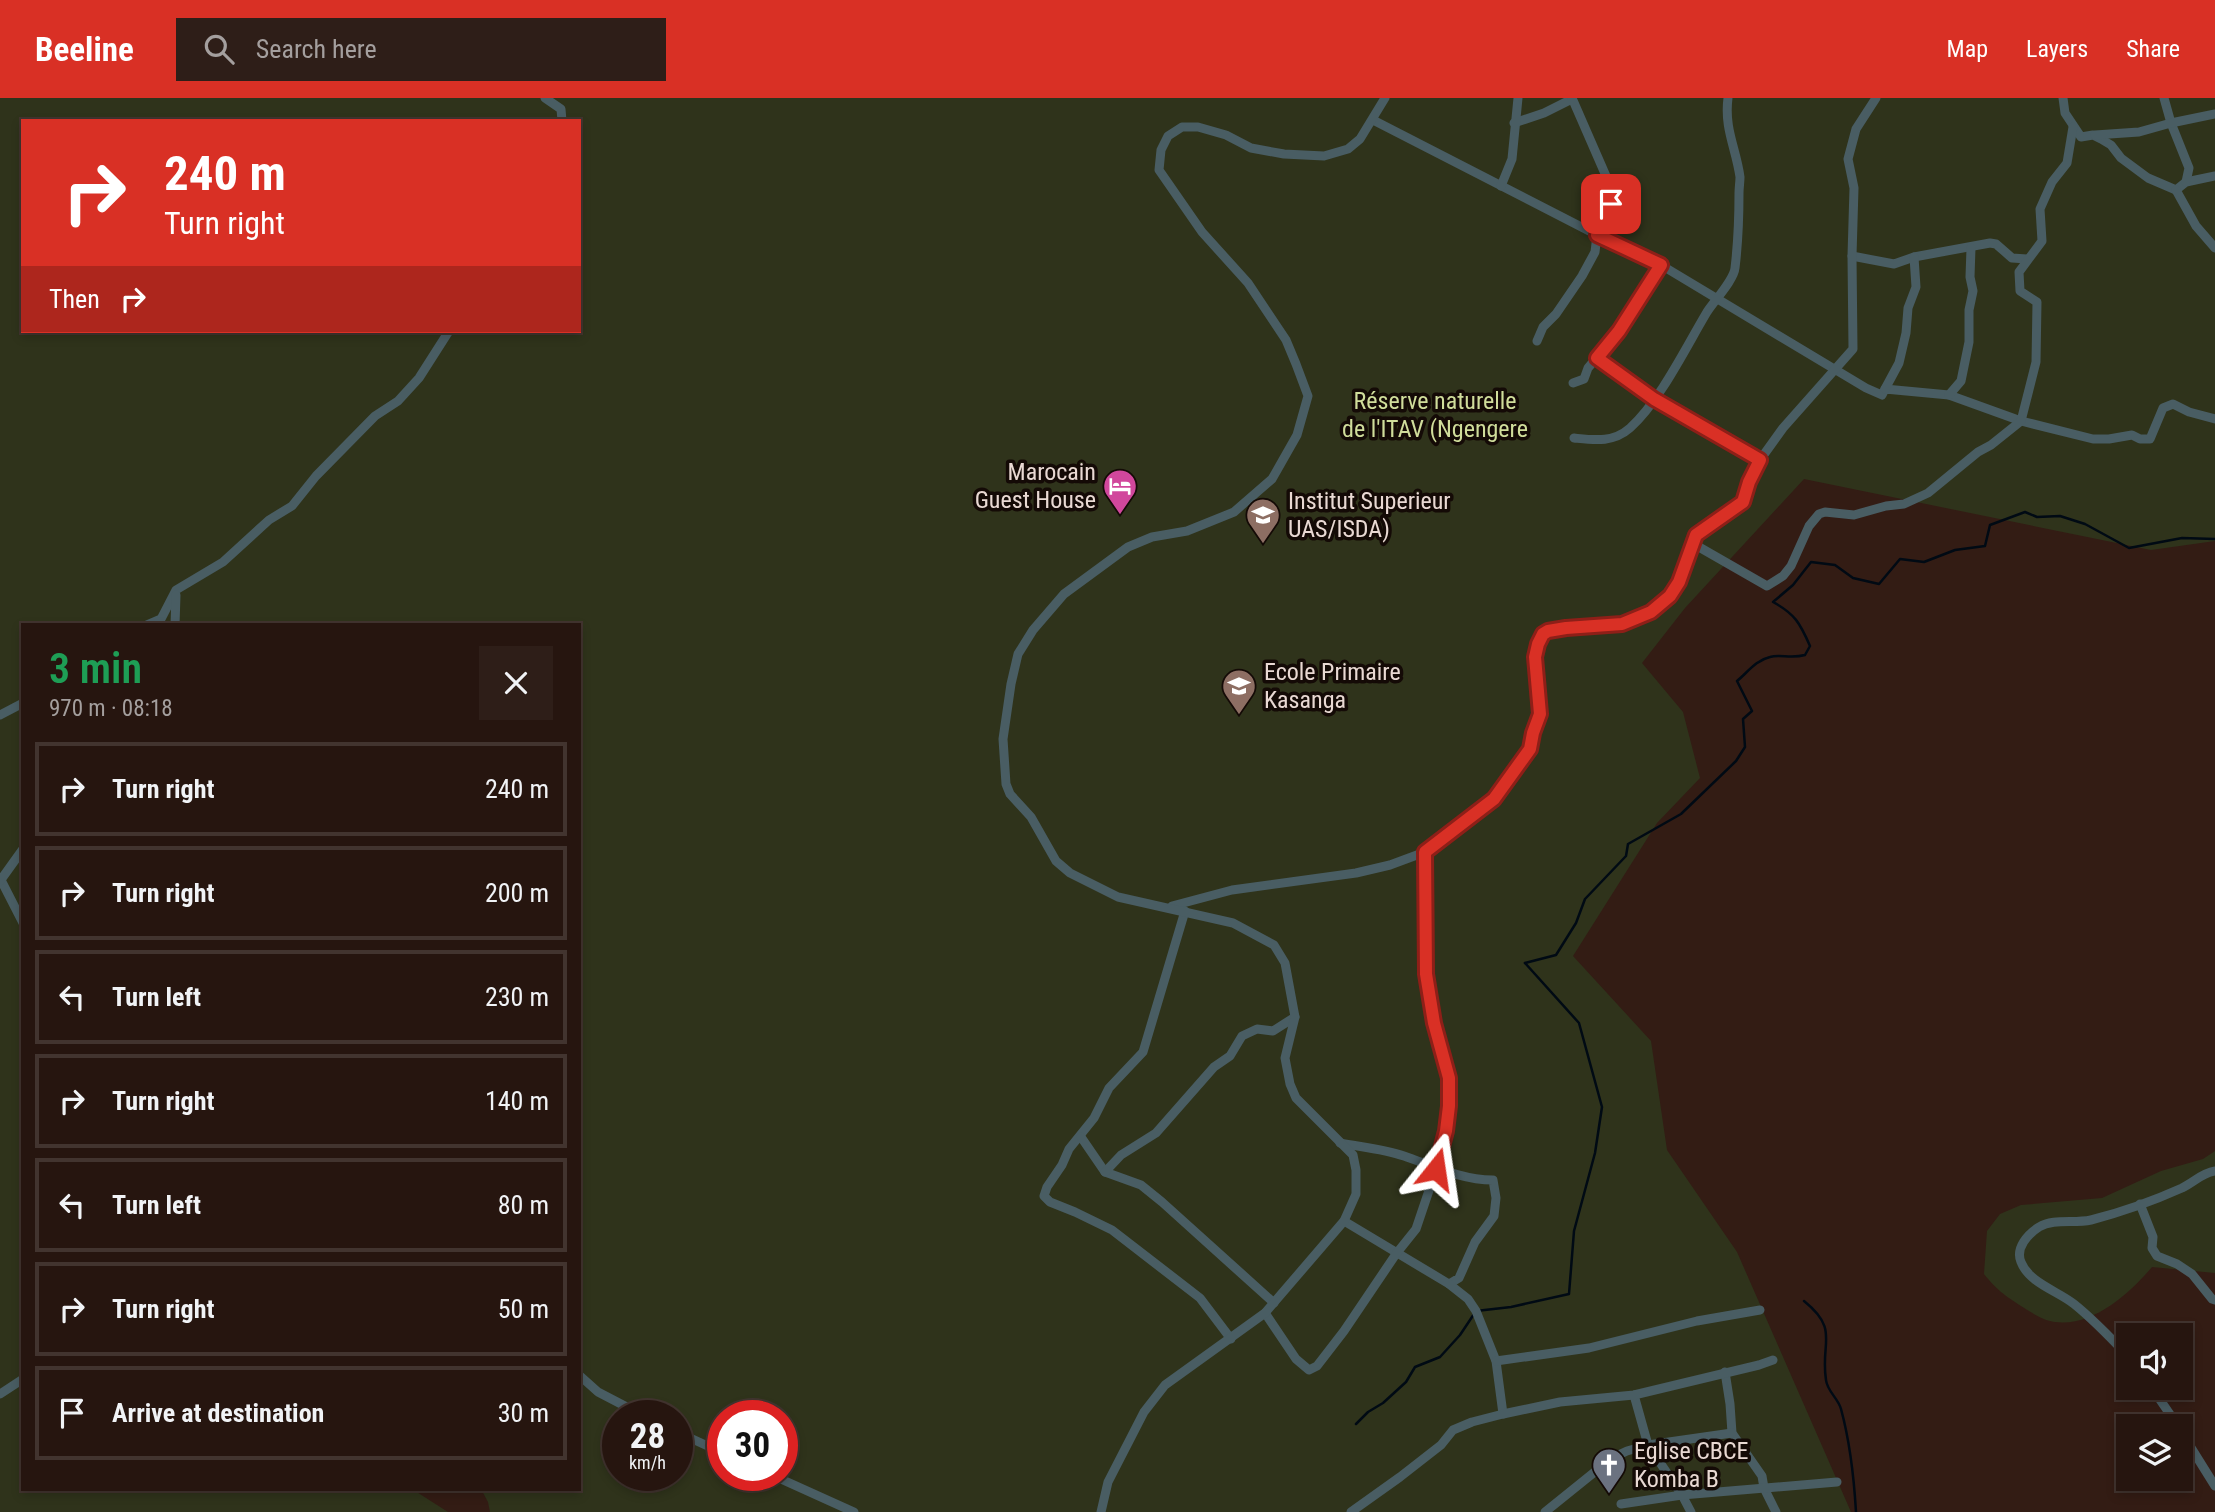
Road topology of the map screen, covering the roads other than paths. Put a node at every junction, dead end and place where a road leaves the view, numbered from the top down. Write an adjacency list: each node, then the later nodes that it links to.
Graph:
1 (545, 98): 10 (street)
2 (1385, 98): 11 (street)
3 (1518, 98): 12 (street)
4 (1728, 98): 27 (street)
5 (1876, 98): 23 (street)
6 (2063, 98): 14 (street)
7 (2164, 98): 13 (street)
8 (1572, 99): 12 (street); 20 (street)
9 (2215, 114): 13 (street)
10 (562, 119)
11 (1373, 120): 18 (street); 49 (street)
12 (1514, 123): 18 (street)
13 (2171, 123): 15 (street); 17 (street)
14 (2073, 127): 15 (street); 25 (street)
15 (2093, 135): 19 (street)
16 (2215, 176): 17 (street)
17 (2186, 182): 19 (street)
18 (1501, 187): 20 (street)
19 (2176, 190): 22 (street)
20 (1597, 235): 26 (street); 29 (street)
21 (1971, 248): 24 (street); 25 (street); 34 (street)
22 (2215, 248)
23 (1852, 256): 24 (street); 31 (street)
24 (1914, 257): 33 (street)
25 (2027, 259): 37 (street)
26 (1661, 265): 27 (street); 30 (street)
27 (1716, 298): 31 (street); 35 (street)
28 (448, 333): 41 (street)
29 (1536, 341)
30 (1597, 358): 32 (street); 35 (street)
31 (1834, 369): 33 (street); 39 (street)
32 (1573, 383)
33 (1885, 390): 34 (street)
34 (1949, 395): 37 (street)
35 (1654, 399): 38 (street); 39 (street)
36 (2215, 419): 37 (street)
37 (2021, 421): 40 (street)
38 (1574, 438)
39 (1760, 460): 40 (street)
40 (1692, 543): 47 (street)
41 (176, 590): 42 (street); 43 (street)
42 (152, 623)
43 (175, 623)
44 (21, 705): 45 (street)
45 (0, 715)
46 (21, 852): 48 (street)
47 (1425, 852): 49 (street); 55 (street)
48 (1, 879): 51 (street)
49 (1168, 907): 50 (street)
50 (1185, 911): 52 (street); 53 (street)
51 (21, 919)
52 (1295, 1017): 54 (street); 57 (street)
53 (1081, 1136): 57 (street); 66 (street)
54 (1339, 1143): 55 (street); 59 (street)
55 (1436, 1169): 60 (street); 61 (street)
56 (2215, 1171): 58 (street)
57 (1105, 1172): 63 (street)
58 (2140, 1204): 62 (street); 67 (street)
59 (1344, 1221): 60 (street); 63 (street)
60 (1396, 1254): 61 (street); 65 (street)
61 (1449, 1284): 69 (street)
62 (2215, 1300)
63 (1274, 1303): 65 (street)
64 (1760, 1310): 69 (street)
65 (1265, 1313): 66 (street)
66 (1231, 1339): 87 (street)
67 (2116, 1343)
68 (1773, 1360): 70 (street)
69 (1496, 1361): 76 (street)
70 (1724, 1372): 74 (street); 77 (street)
71 (581, 1377): 75 (street)
72 (21, 1380): 73 (street)
73 (0, 1394)
74 (1634, 1395): 76 (street); 78 (street)
75 (613, 1400)
76 (1503, 1413): 88 (street)
77 (1732, 1433): 78 (street); 83 (street)
78 (1648, 1445): 84 (street); 89 (street)
79 (2193, 1451): 81 (street)
80 (1837, 1482): 83 (street)
81 (2215, 1486)
82 (798, 1487): 86 (street)
83 (1763, 1488): 84 (street); 91 (street)
84 (1682, 1495): 85 (street); 90 (street)
85 (1621, 1504)
86 (851, 1512)
87 (1101, 1512)
88 (1351, 1512)
89 (1545, 1512)
90 (1691, 1512)
91 (1776, 1512)

